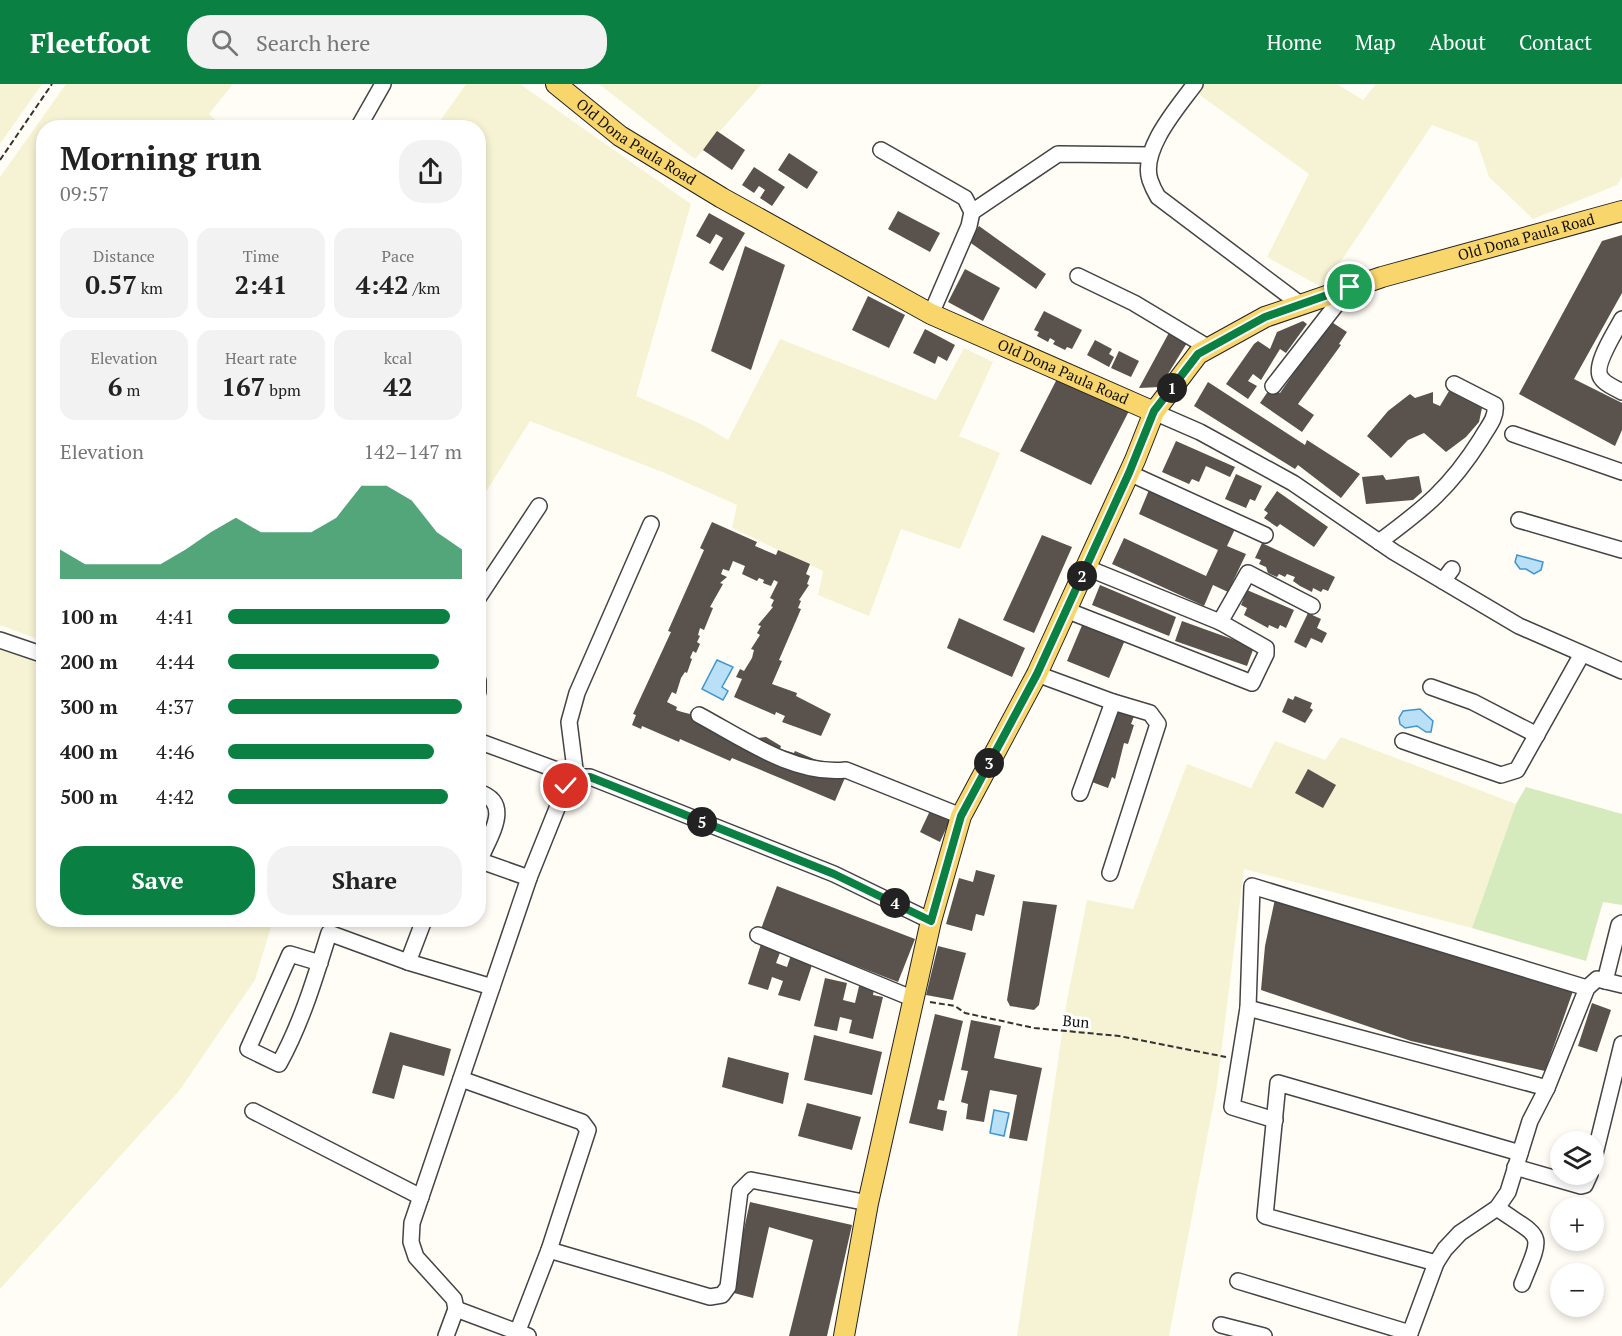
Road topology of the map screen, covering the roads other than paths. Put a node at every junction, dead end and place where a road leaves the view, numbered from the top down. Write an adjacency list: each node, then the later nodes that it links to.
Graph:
1 (383, 84): 4 (street)
2 (556, 84): 12 (main road, Old Dona Paula Road)
3 (1195, 84): 6 (street)
4 (363, 120)
5 (881, 150): 8 (street)
6 (1150, 155): 8 (street); 11 (street)
7 (1622, 211): 10 (main road, Old Dona Paula Road)
8 (972, 212): 12 (street)
9 (1078, 276): 14 (street)
10 (1350, 287): 11 (main road, Old Dona Paula Road); 16 (street)
11 (1300, 304): 14 (main road, Old Dona Paula Road)
12 (931, 314): 18 (main road, Old Dona Paula Road)
13 (1622, 319): 17 (street)
14 (1209, 348): 18 (main road, Old Dona Paula Road)
15 (1454, 384): 26 (street)
16 (1273, 386)
17 (1622, 392)
18 (1154, 411): 21 (main road); 26 (street)
19 (1513, 434): 20 (street)
20 (1622, 472)
21 (1129, 473): 25 (street); 28 (main road)
22 (539, 506): 29 (street)
23 (1519, 520): 27 (street)
24 (651, 524): 44 (street)
25 (1265, 535)
26 (1379, 542): 35 (street)
27 (1622, 550)
28 (1085, 567): 31 (main road); 32 (street)
29 (486, 586)
30 (1312, 606): 32 (street)
31 (1066, 610): 32 (street); 37 (main road)
32 (1220, 622)
33 (0, 640): 34 (street)
34 (36, 651)
35 (1582, 654): 36 (street); 41 (street)
36 (1622, 671)
37 (1037, 674): 39 (street); 47 (main road)
38 (1431, 687): 41 (street)
39 (1113, 702): 45 (street); 50 (street)
40 (699, 715): 47 (street)
41 (1536, 735): 42 (street)
42 (1403, 741)
43 (486, 744): 44 (street)
44 (576, 777): 51 (street); 52 (street)
45 (1080, 793)
46 (486, 795): 48 (street)
47 (961, 816): 52 (main road)
48 (486, 843)
49 (486, 863): 51 (street)
50 (1110, 873)
51 (529, 878): 61 (street)
52 (931, 921): 63 (main road)
53 (1622, 923): 58 (street)
54 (420, 927): 56 (street)
55 (758, 935): 63 (street)
56 (408, 962): 57 (street); 61 (street)
57 (320, 963): 57 (street)
58 (1616, 964): 59 (street)
59 (1605, 981): 60 (street); 62 (street)
60 (1622, 985)
61 (492, 987): 66 (street)
62 (1587, 988): 64 (street); 67 (street)
63 (914, 999): 74 (main road)
64 (1248, 1008): 67 (street); 69 (street)
65 (1622, 1044): 70 (street)
66 (461, 1079): 73 (street); 76 (street)
67 (1547, 1088): 71 (street)
68 (253, 1111): 73 (street)
69 (1275, 1120): 71 (street); 77 (street)
70 (1601, 1131)
71 (1517, 1160): 72 (street); 75 (street)
72 (1550, 1173)
73 (421, 1197): 80 (street)
74 (868, 1203): 76 (street); 85 (main road)
75 (1497, 1208): 77 (street); 79 (street)
76 (549, 1250): 82 (street)
77 (1436, 1263): 83 (street)
78 (1238, 1281): 83 (street)
79 (1522, 1284)
80 (456, 1309): 82 (street); 84 (street)
81 (1221, 1325): 86 (street)
82 (523, 1334)
83 (1410, 1334)
84 (446, 1336)
85 (844, 1336)
86 (1264, 1336)

